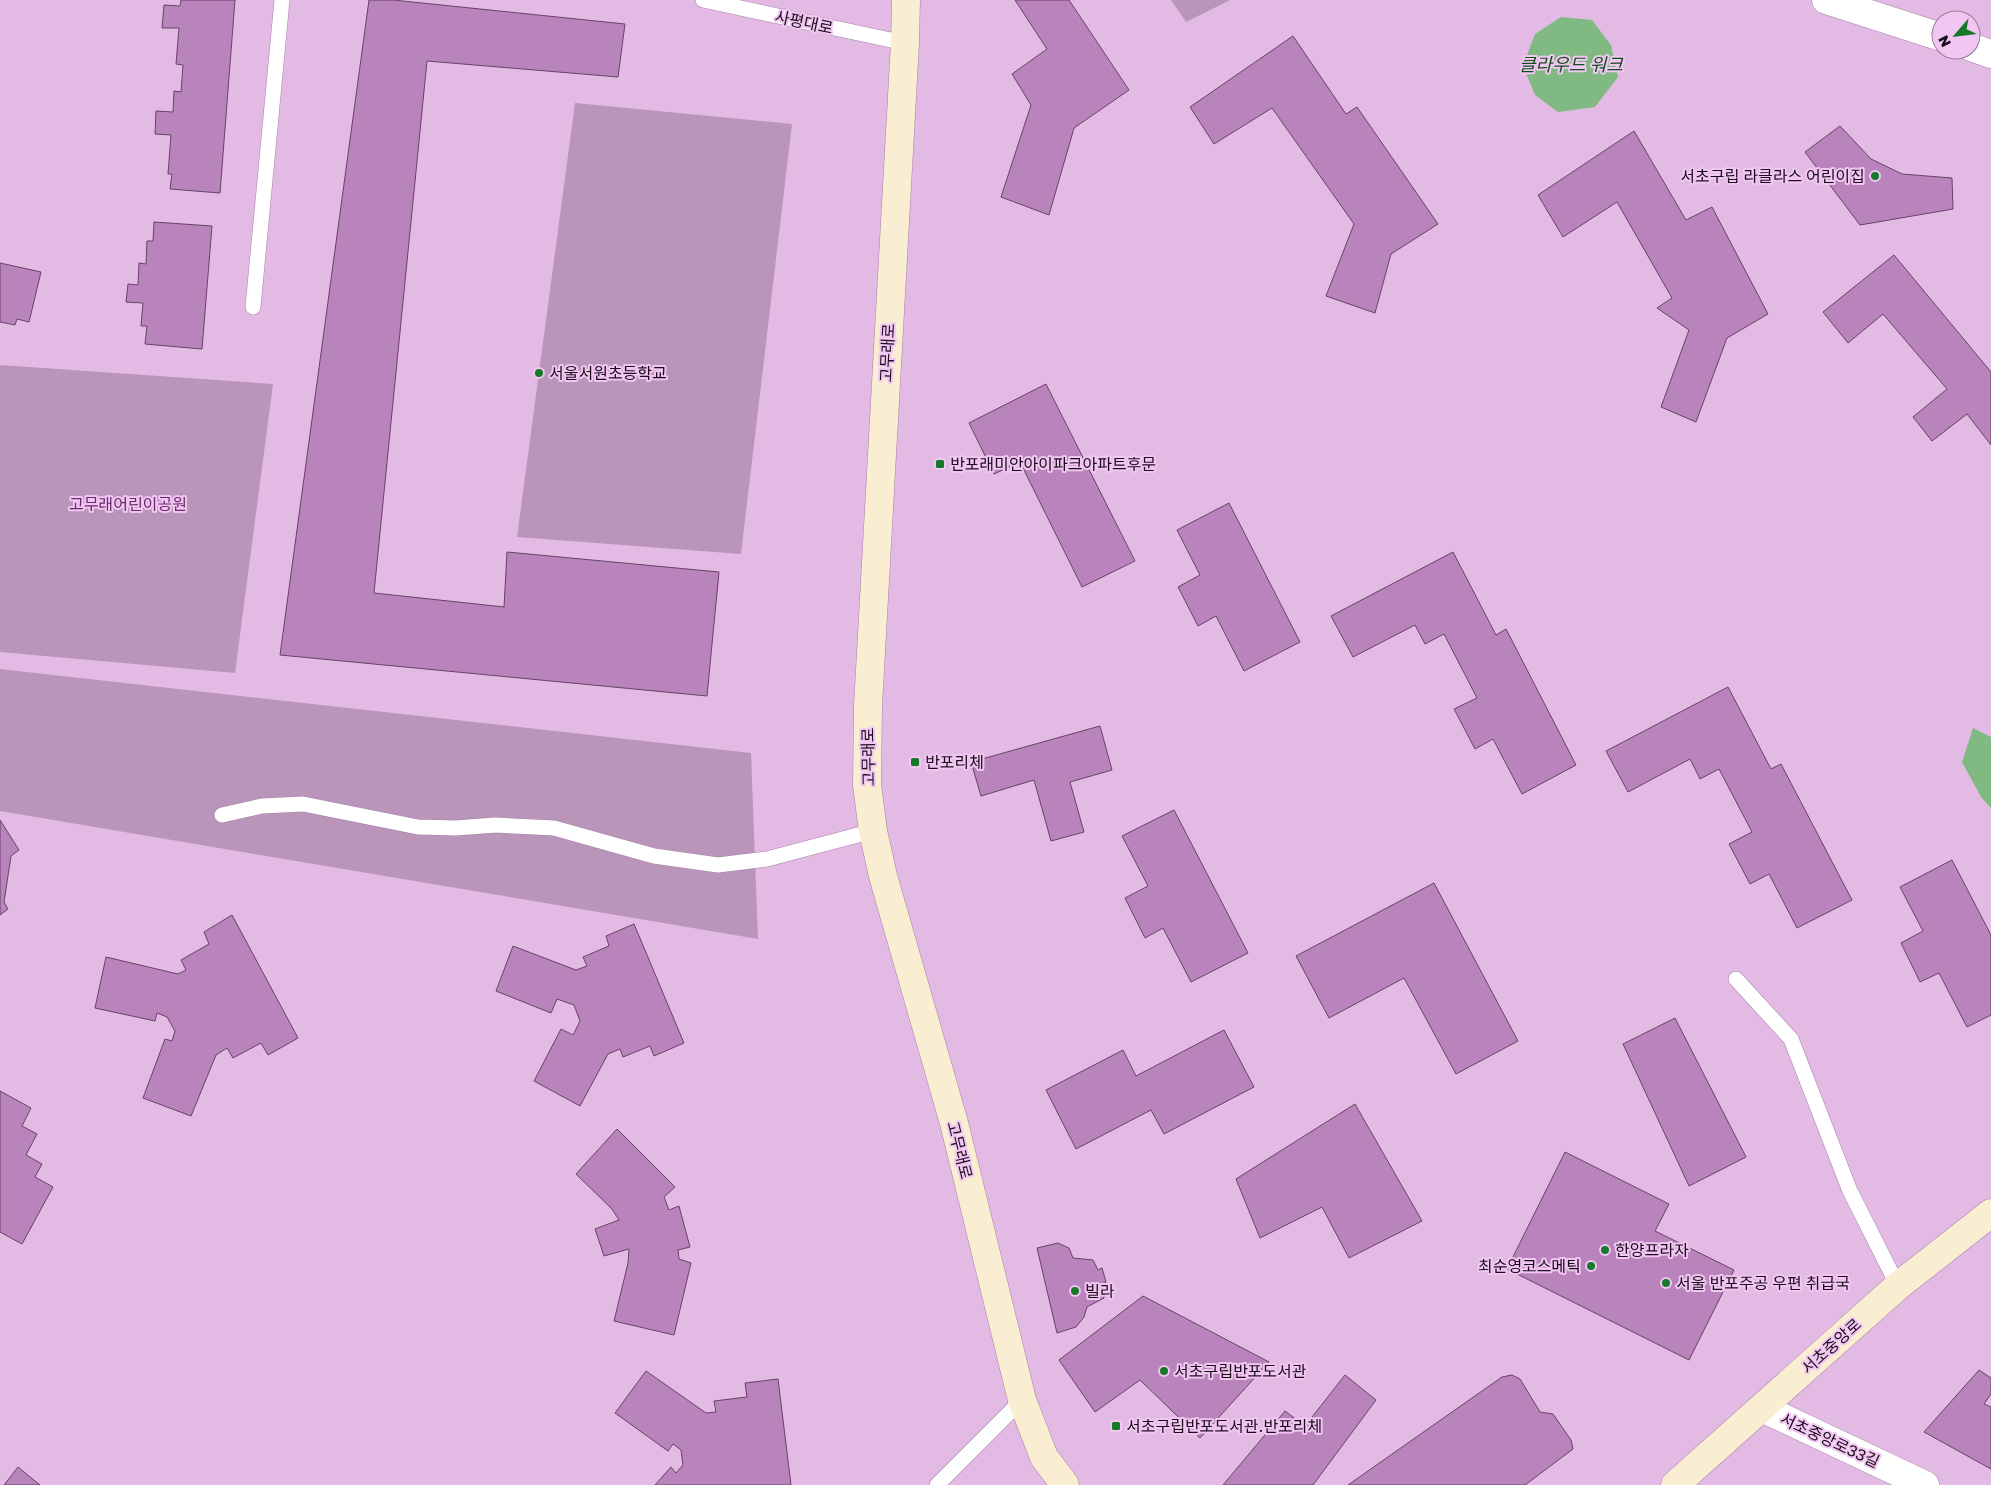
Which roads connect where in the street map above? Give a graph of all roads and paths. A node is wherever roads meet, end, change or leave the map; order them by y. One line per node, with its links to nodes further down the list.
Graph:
1 (282, 0): 7 (lane)
2 (703, 0): 6 (lane, 사평대로)
3 (906, 0): 6 (street, 고무래로)
4 (1826, 0): 5 (street)
5 (1931, 34)
6 (905, 43): 9 (street, 고무래로)
7 (253, 307)
8 (222, 815): 9 (lane)
9 (873, 831): 13 (street, 고무래로)
10 (1736, 979): 12 (lane)
11 (1991, 1213): 12 (street, 서초중앙로)
12 (1898, 1286): 14 (street, 서초중앙로)
13 (1022, 1400): 15 (lane); 16 (street, 고무래로)
14 (1762, 1408): 17 (street, 서초중앙로); 18 (street, 서초중앙로33길)
15 (937, 1485)
16 (1065, 1485)
17 (1675, 1485)
18 (1925, 1485)

